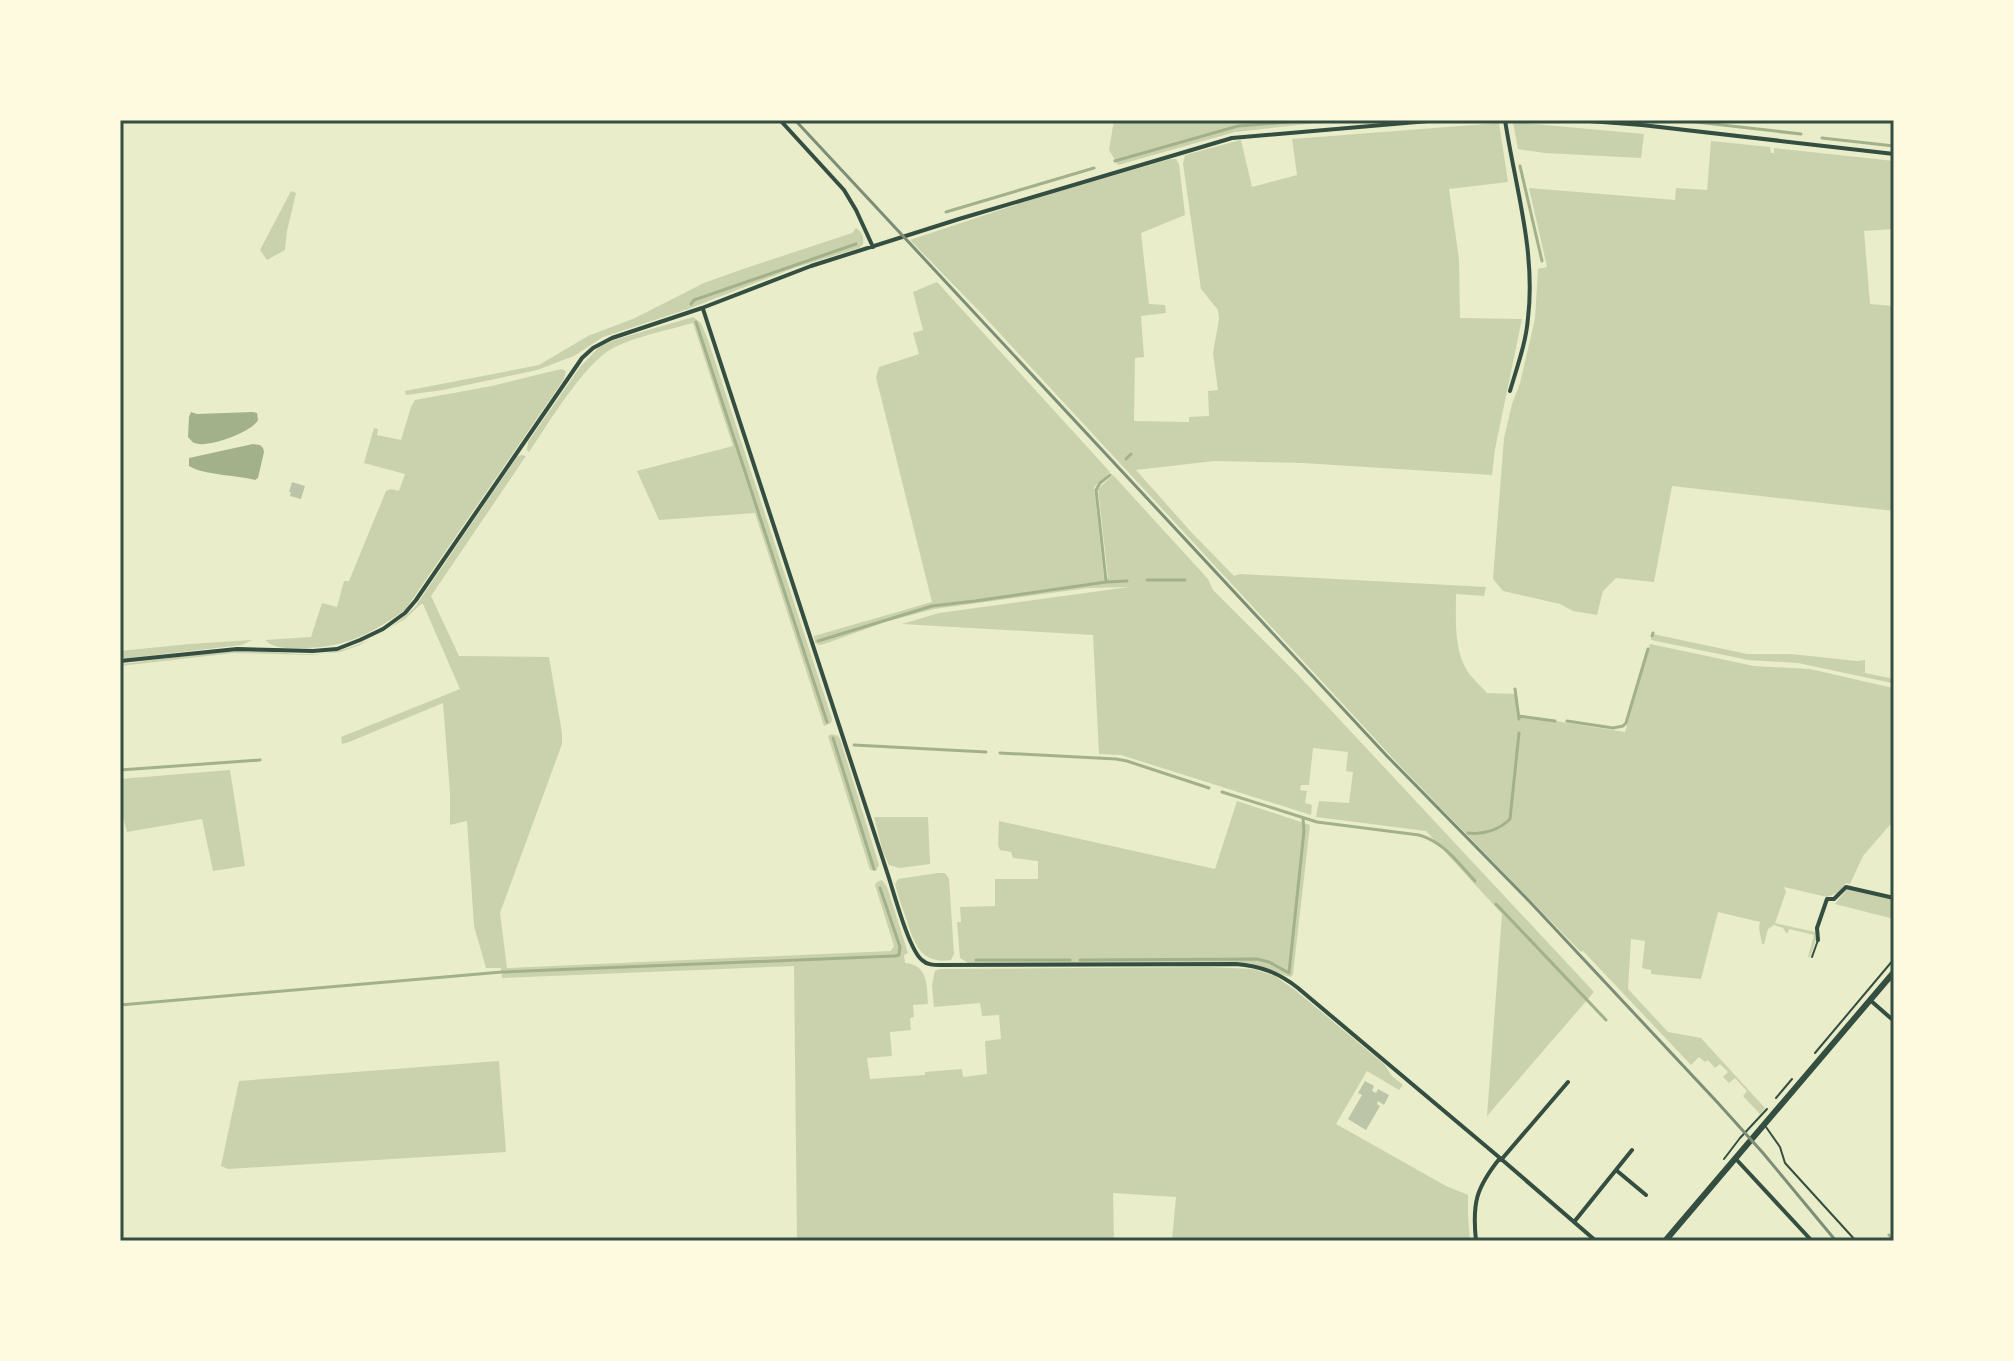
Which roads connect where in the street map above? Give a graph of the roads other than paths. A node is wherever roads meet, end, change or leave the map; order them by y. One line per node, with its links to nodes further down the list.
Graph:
1 (780, 120): 6 (street)
2 (1440, 120): 6 (street)
3 (1505, 120): 8 (street)
4 (1576, 120): 5 (street)
5 (1894, 154)
6 (873, 247): 7 (street)
7 (702, 308): 9 (street); 20 (street)
8 (1510, 391)
9 (120, 661)
10 (1894, 898): 11 (street)
11 (1818, 940): 12 (lane)
12 (1812, 957)
13 (1894, 972): 14 (main road)
14 (1870, 1000): 15 (street); 17 (main road)
15 (1894, 1021)
16 (1568, 1082): 20 (street)
17 (1764, 1125): 19 (main road); 28 (lane)
18 (1632, 1150): 21 (street)
19 (1732, 1155): 26 (main road); 27 (street)
20 (1500, 1159): 23 (street); 24 (street)
21 (1616, 1170): 22 (street); 23 (street)
22 (1646, 1195)
23 (1574, 1222): 25 (street)
24 (1476, 1241)
25 (1596, 1241)
26 (1665, 1241)
27 (1812, 1241)
28 (1856, 1241)

